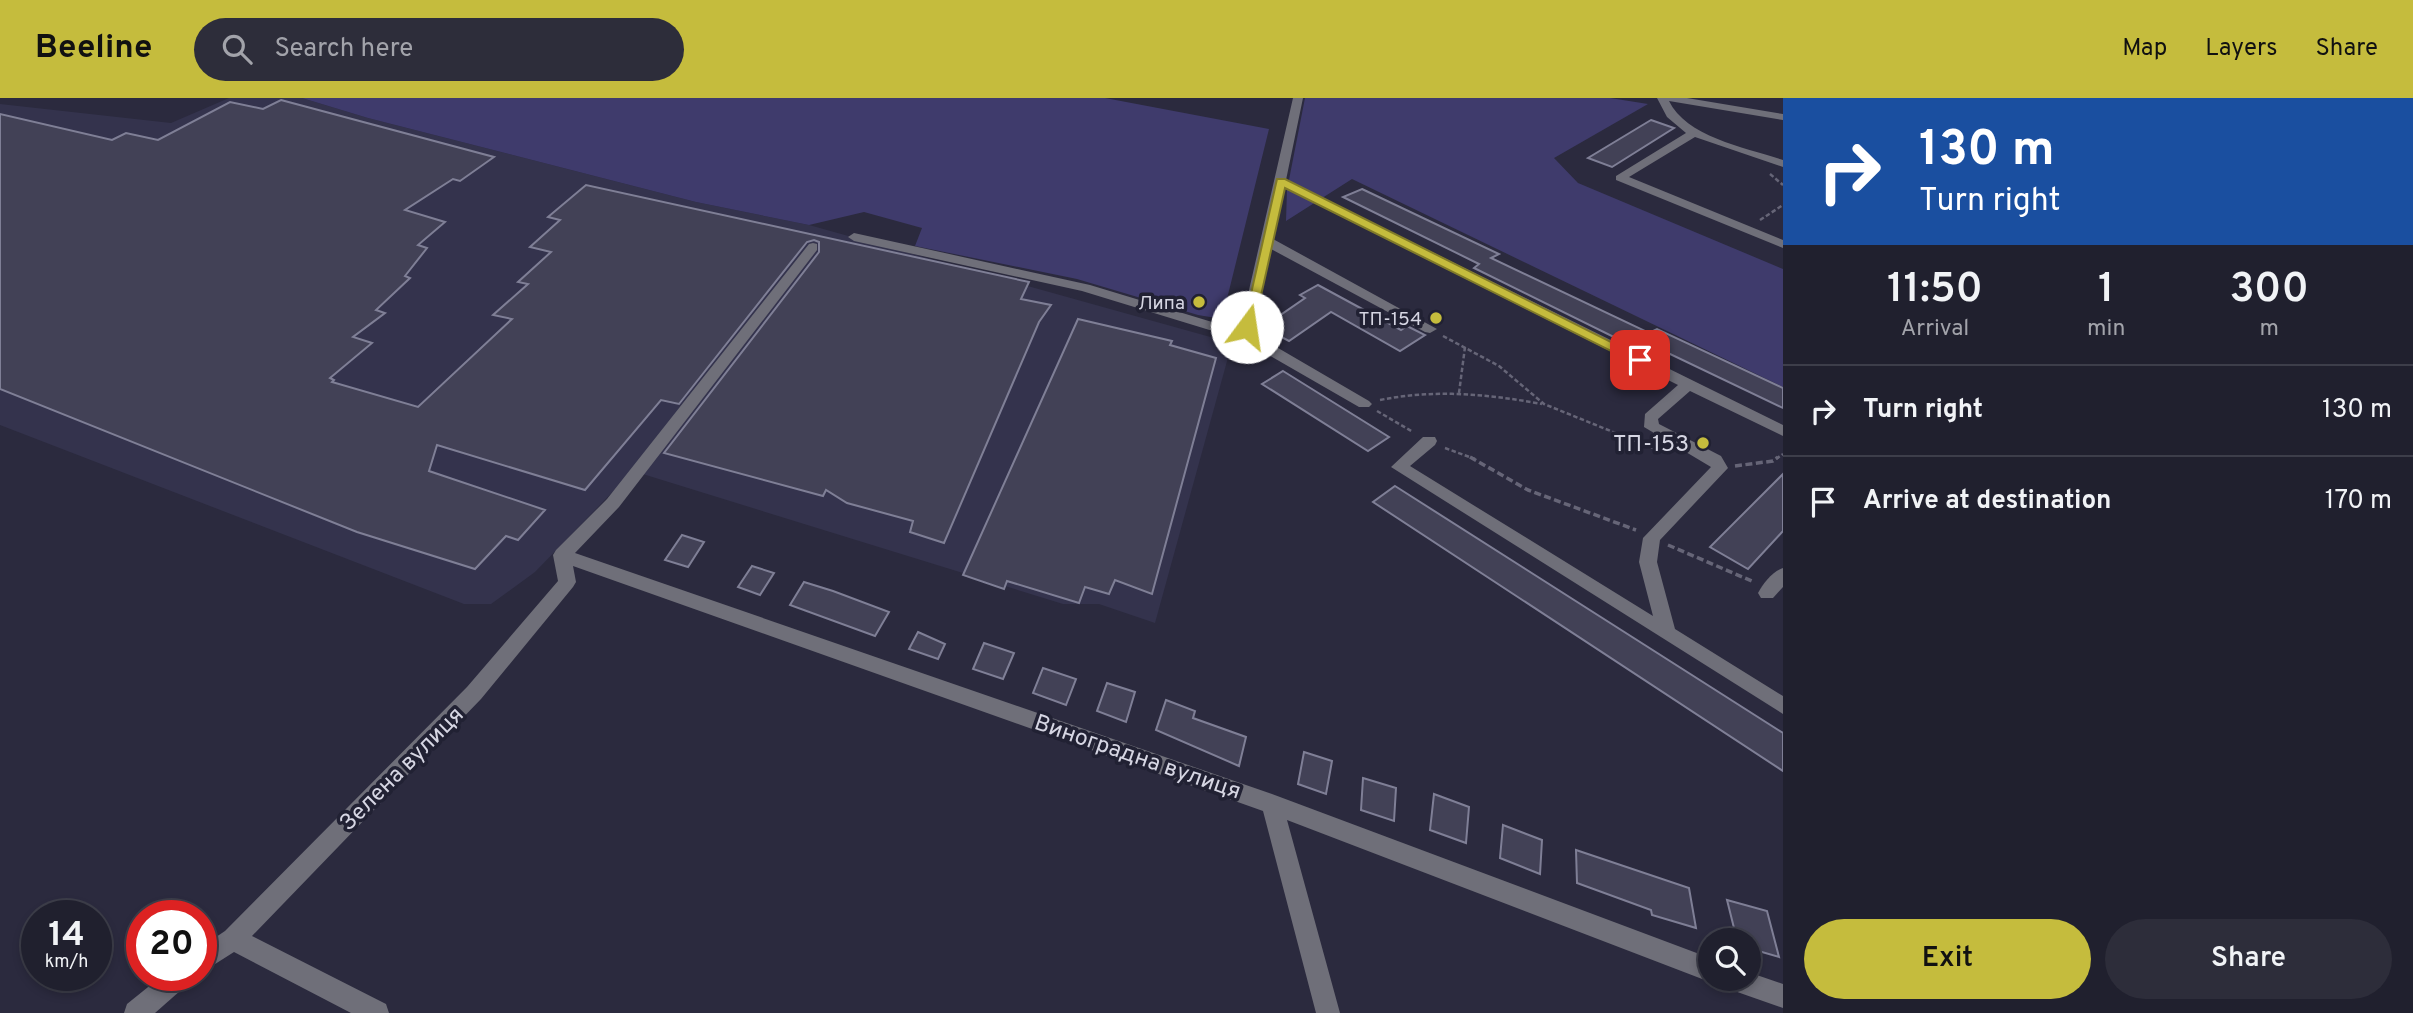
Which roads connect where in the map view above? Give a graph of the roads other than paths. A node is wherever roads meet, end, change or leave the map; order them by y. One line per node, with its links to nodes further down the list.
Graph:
1 (1298, 98): 7 (street)
2 (1662, 98): 5 (street)
3 (1668, 98): 4 (street)
4 (1783, 117)
5 (1694, 133): 6 (street); 10 (street)
6 (1783, 164)
7 (1281, 182): 9 (street); 14 (street)
8 (854, 237): 13 (street)
9 (1268, 242): 12 (street); 13 (street)
10 (1783, 244)
11 (813, 247): 18 (street)
12 (1430, 329)
13 (1238, 331): 15 (street)
14 (1688, 384): 16 (street); 21 (street)
15 (1364, 404)
16 (1783, 431)
17 (1429, 441): 21 (street)
18 (562, 555): 23 (street, Виноградна вулиця); 24 (street, Зелена вулиця)
19 (1783, 575): 20 (street)
20 (1769, 591)
21 (1667, 634): 22 (street)
22 (1783, 706)
23 (1272, 804): 26 (street, Виноградна вулиця); 32 (street)
24 (233, 939): 25 (street, Зелена вулиця); 31 (street)
25 (217, 950)
26 (1698, 965)
27 (1761, 988): 29 (street)
28 (162, 991): 30 (street)
29 (1783, 996)
30 (136, 1013)
31 (377, 1013)
32 (1328, 1013)

